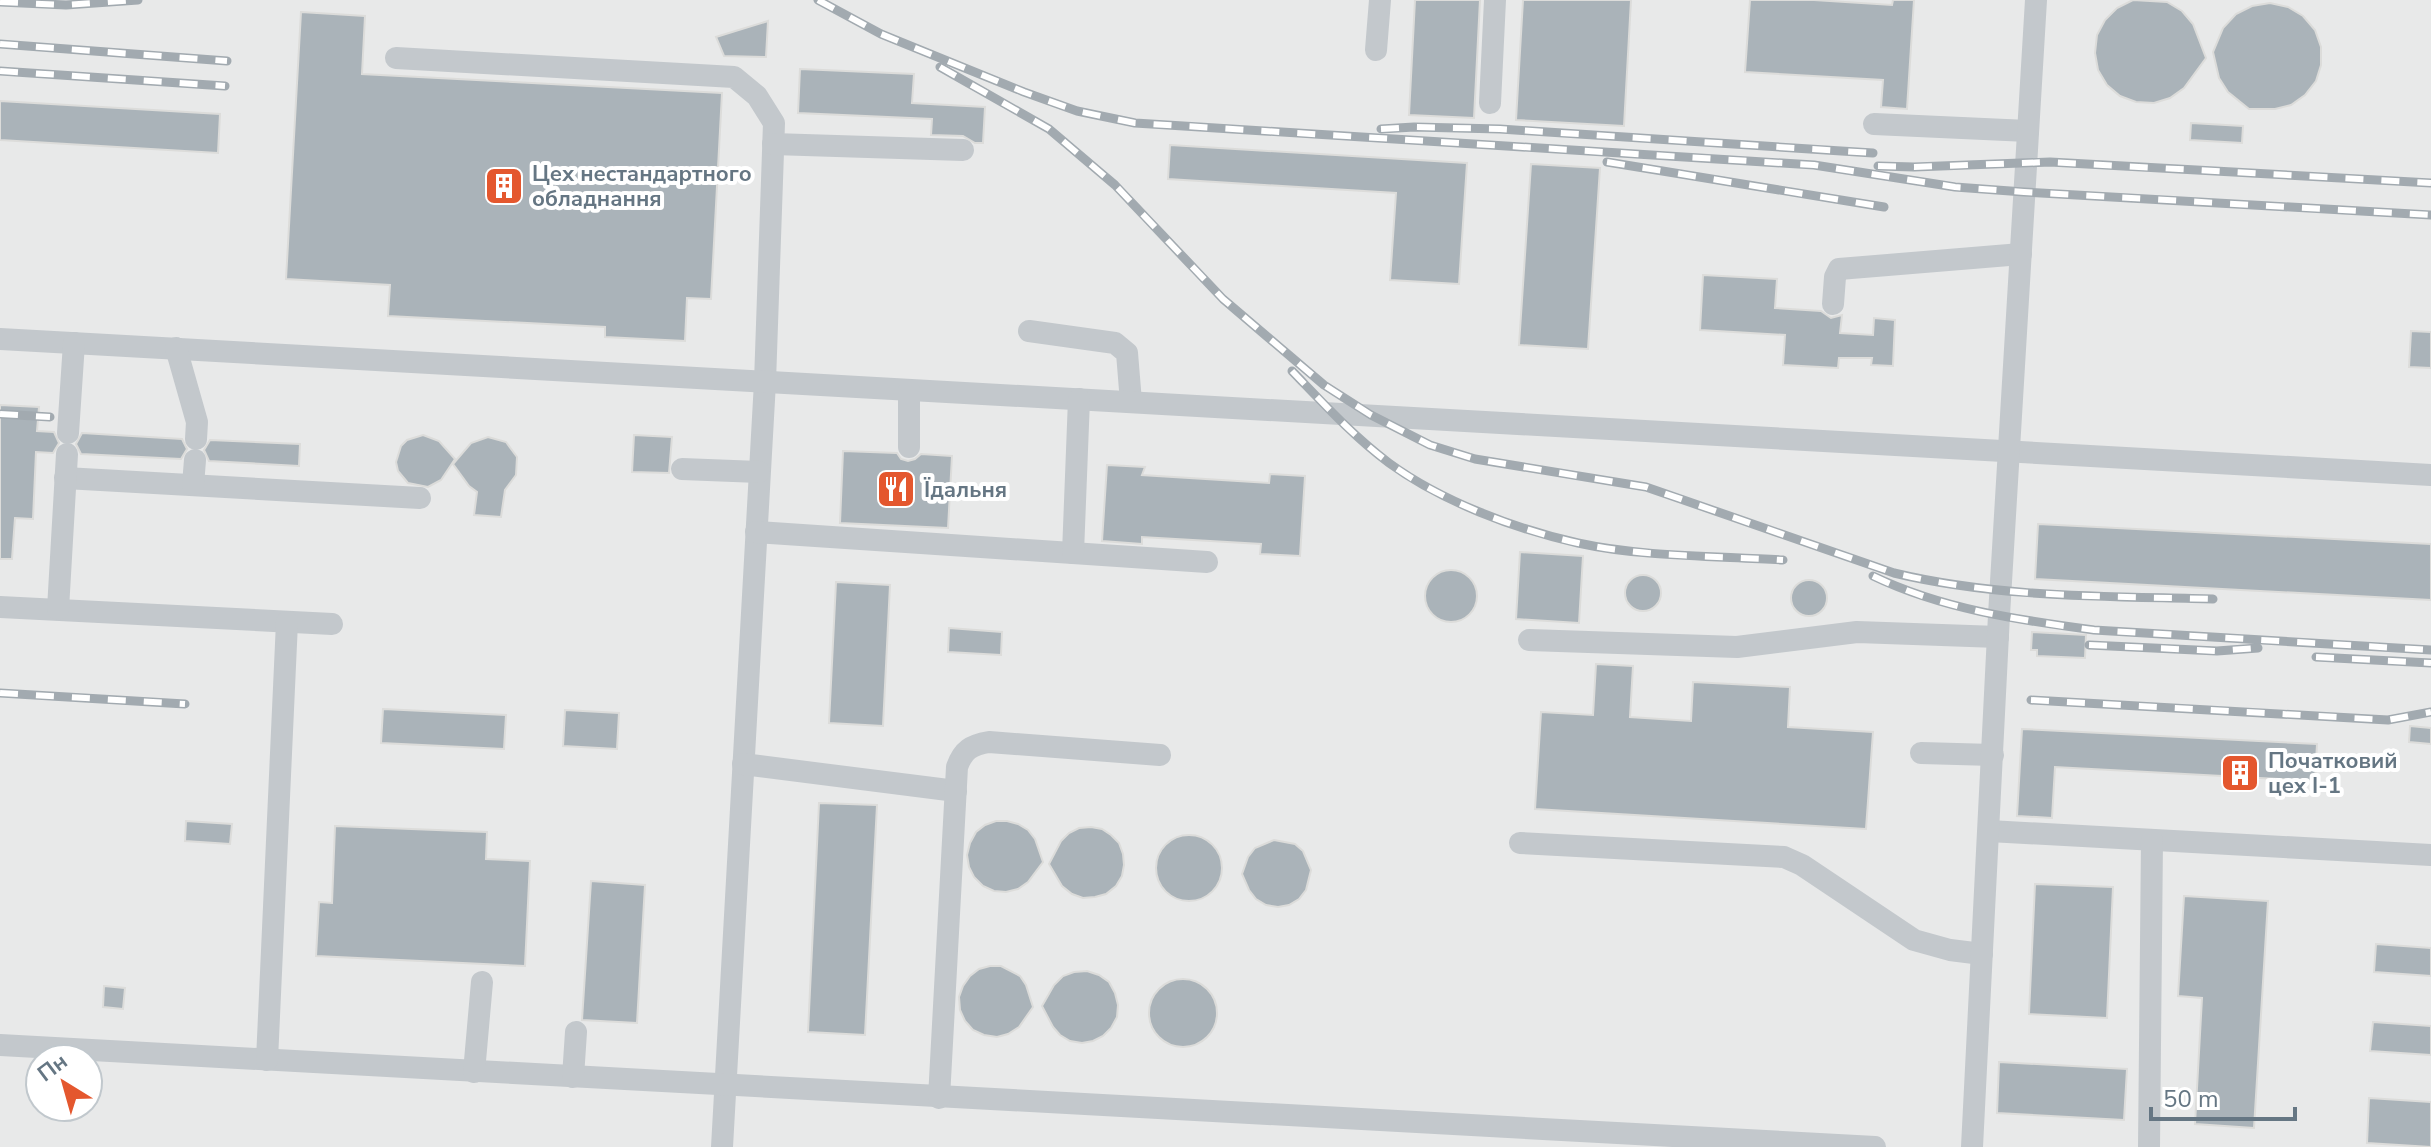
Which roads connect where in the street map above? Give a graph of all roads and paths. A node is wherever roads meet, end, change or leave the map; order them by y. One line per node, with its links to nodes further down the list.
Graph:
1 (1380, 0): 4 (lane)
2 (1495, 0): 6 (lane)
3 (2036, 0): 8 (lane)
4 (1376, 50)
5 (396, 58): 9 (lane)
6 (1490, 103)
7 (1874, 124): 8 (lane)
8 (2028, 131): 11 (lane)
9 (773, 144): 10 (lane); 17 (lane)
10 (963, 150)
11 (2021, 254): 12 (lane); 22 (lane)
12 (1833, 304)
13 (1029, 331): 20 (lane)
14 (0, 339): 15 (lane)
15 (74, 343): 16 (lane); 26 (lane)
16 (176, 348): 17 (lane); 27 (lane)
17 (765, 382): 18 (lane); 24 (lane)
18 (909, 390): 19 (lane); 21 (lane)
19 (1079, 399): 20 (lane); 30 (lane)
20 (1131, 402): 22 (lane)
21 (909, 447)
22 (2009, 452): 25 (lane); 36 (lane)
23 (682, 469): 24 (lane)
24 (759, 472): 29 (lane)
25 (2431, 475)
26 (65, 478): 27 (lane); 33 (lane)
27 (193, 485): 28 (lane)
28 (420, 498)
29 (756, 532): 30 (lane); 41 (lane)
30 (1073, 553): 31 (lane)
31 (1207, 562)
32 (0, 607): 33 (lane)
33 (58, 609): 34 (lane)
34 (287, 622): 35 (lane); 51 (lane)
35 (332, 624)
36 (1998, 637): 37 (lane); 40 (lane)
37 (1529, 640)
38 (1921, 753): 40 (lane)
39 (1160, 755): 42 (lane)
40 (1993, 755): 43 (lane)
41 (743, 764): 42 (lane); 54 (lane)
42 (956, 791): 55 (lane)
43 (1989, 831): 44 (lane); 47 (lane)
44 (2152, 840): 46 (lane); 59 (lane)
45 (1520, 843): 47 (lane)
46 (2431, 855)
47 (1982, 954): 58 (lane)
48 (482, 982): 52 (lane)
49 (576, 1032): 53 (lane)
50 (0, 1045): 51 (lane)
51 (267, 1060): 52 (lane)
52 (474, 1072): 53 (lane)
53 (573, 1077): 54 (lane)
54 (726, 1086): 55 (lane); 56 (lane)
55 (939, 1098): 57 (lane)
56 (722, 1147)
57 (1875, 1147)
58 (1972, 1147)
59 (2149, 1147)

